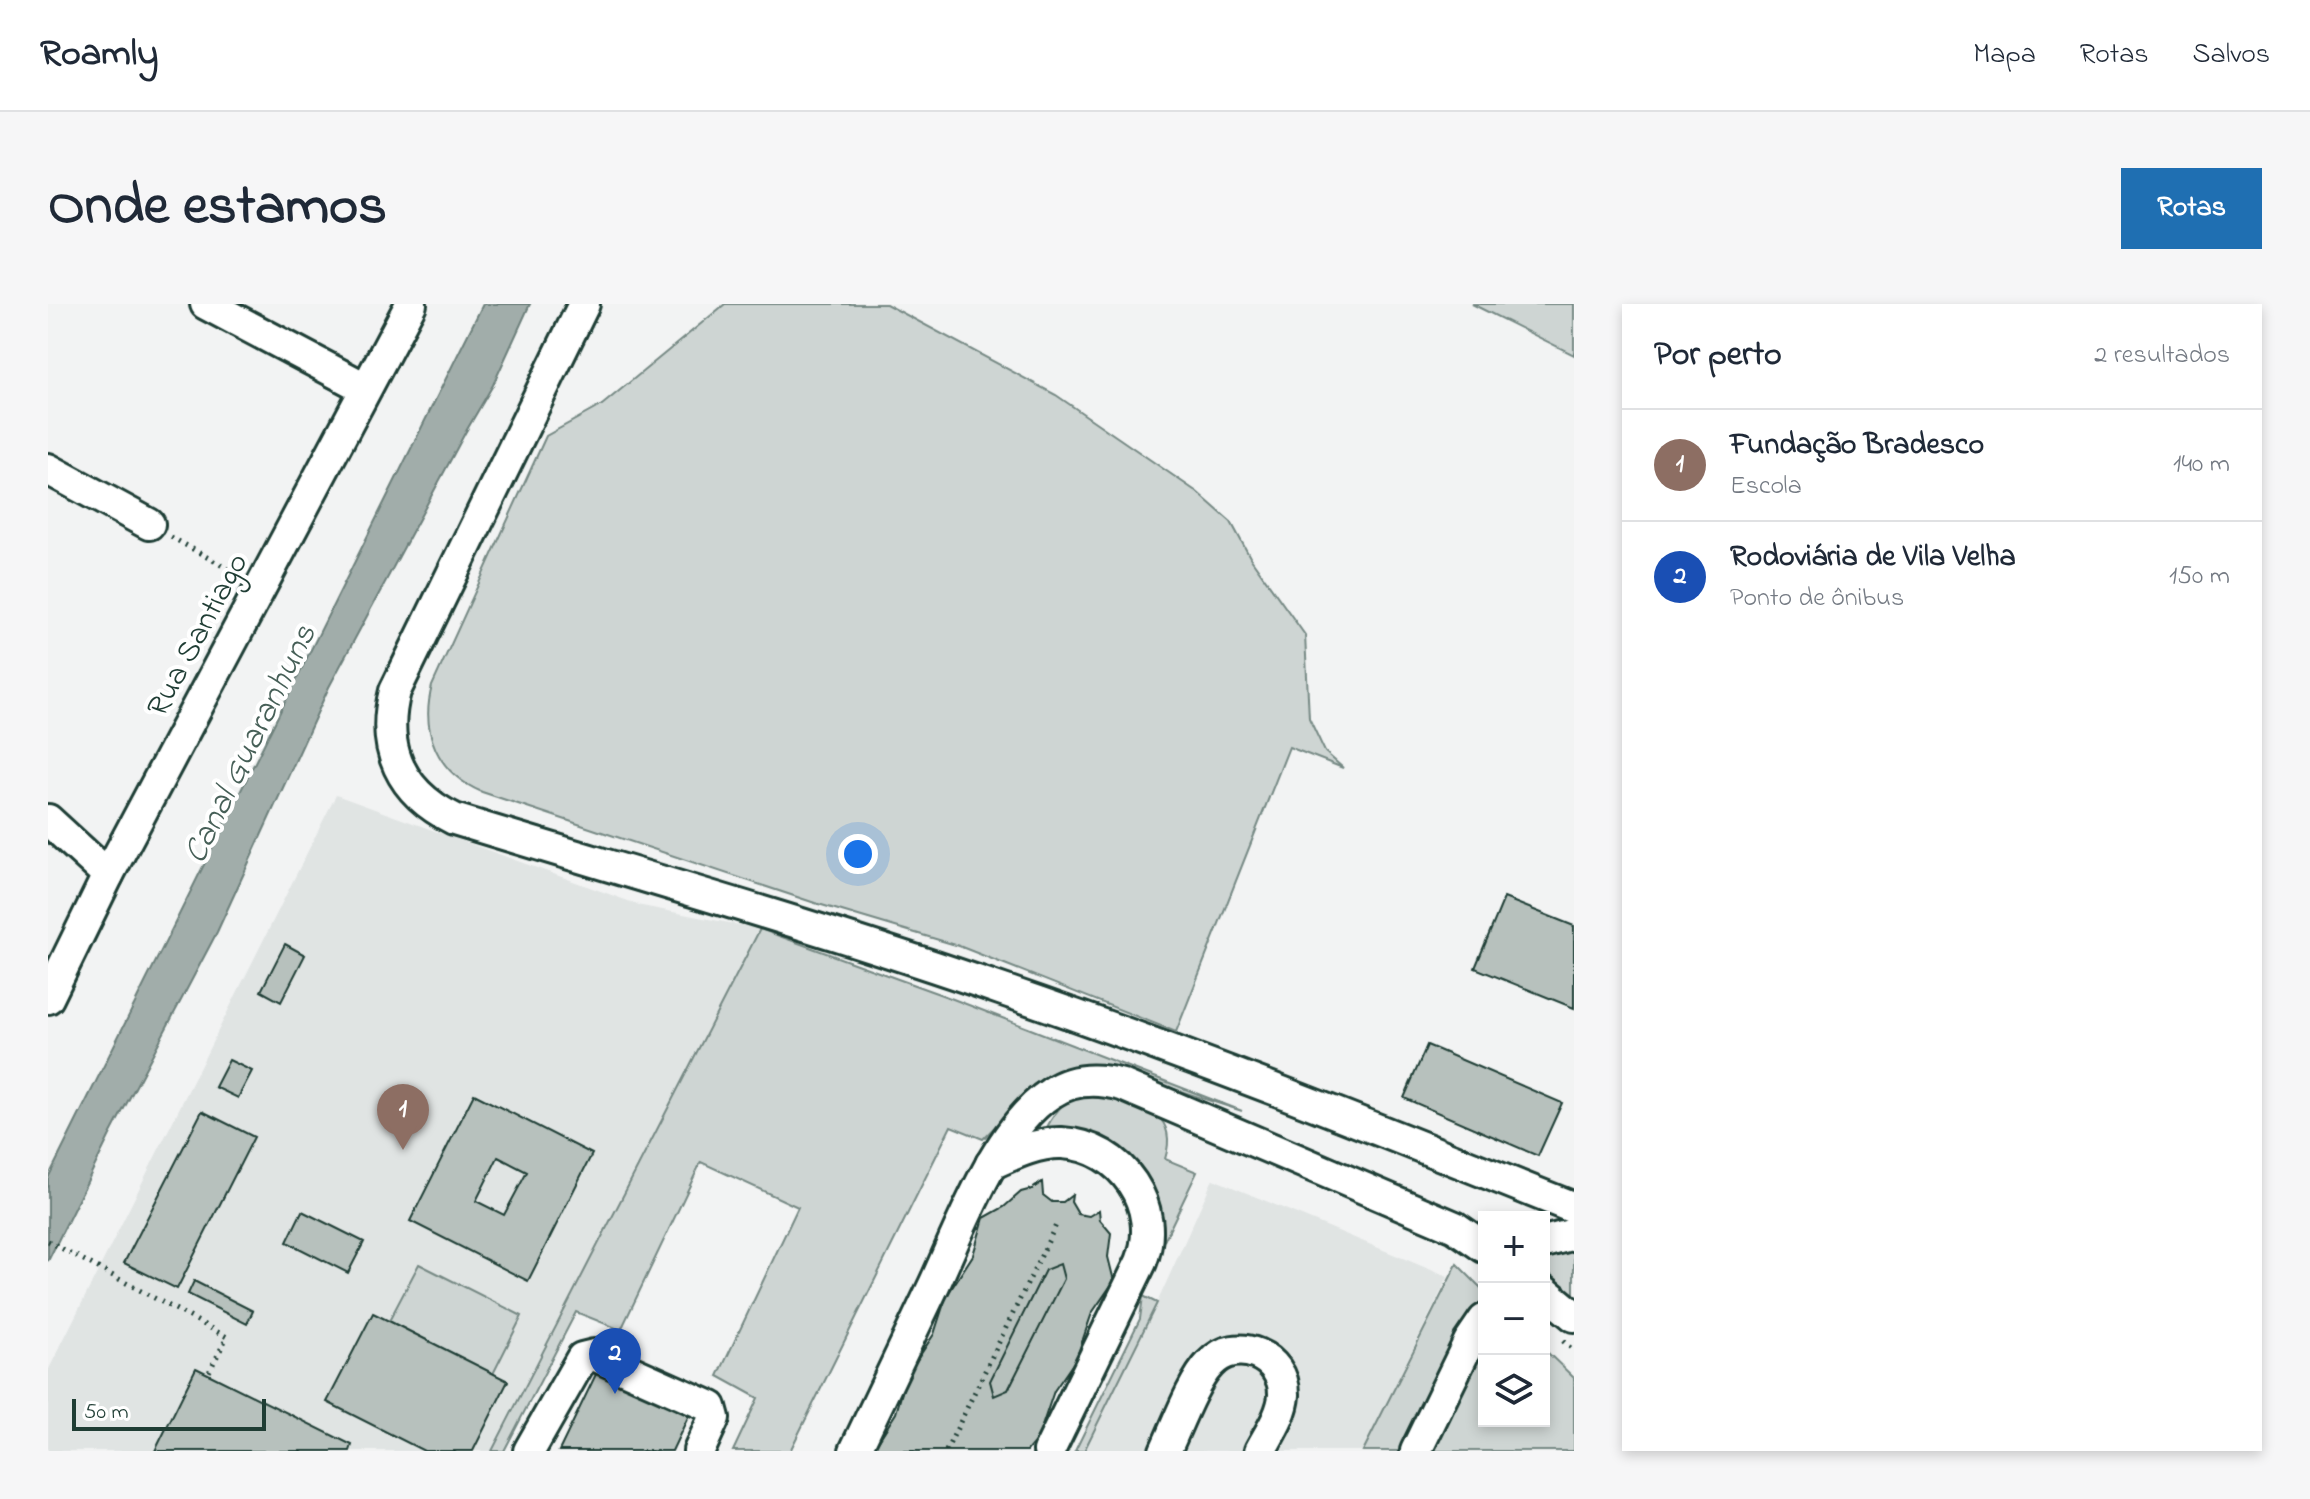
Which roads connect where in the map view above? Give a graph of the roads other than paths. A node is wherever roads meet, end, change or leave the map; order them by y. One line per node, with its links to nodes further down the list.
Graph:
1 (206, 304): 4 (street)
2 (411, 304): 4 (street, Rua Santiago)
3 (584, 304): 11 (street)
4 (365, 388): 8 (street, Rua Santiago)
5 (48, 469): 6 (street)
6 (149, 524)
7 (48, 820): 8 (street)
8 (108, 875): 9 (street, Rua Santiago)
9 (48, 998)
10 (991, 1164): 12 (street); 20 (street); 21 (street)
11 (1574, 1208)
12 (1470, 1230)
13 (1574, 1234): 14 (street)
14 (1550, 1241)
15 (1550, 1296): 16 (street)
16 (1574, 1316)
17 (1478, 1329): 24 (street)
18 (529, 1451): 19 (street)
19 (699, 1451)
20 (855, 1451)
21 (1049, 1451)
22 (1165, 1451): 23 (street)
23 (1260, 1451)
24 (1416, 1451)

